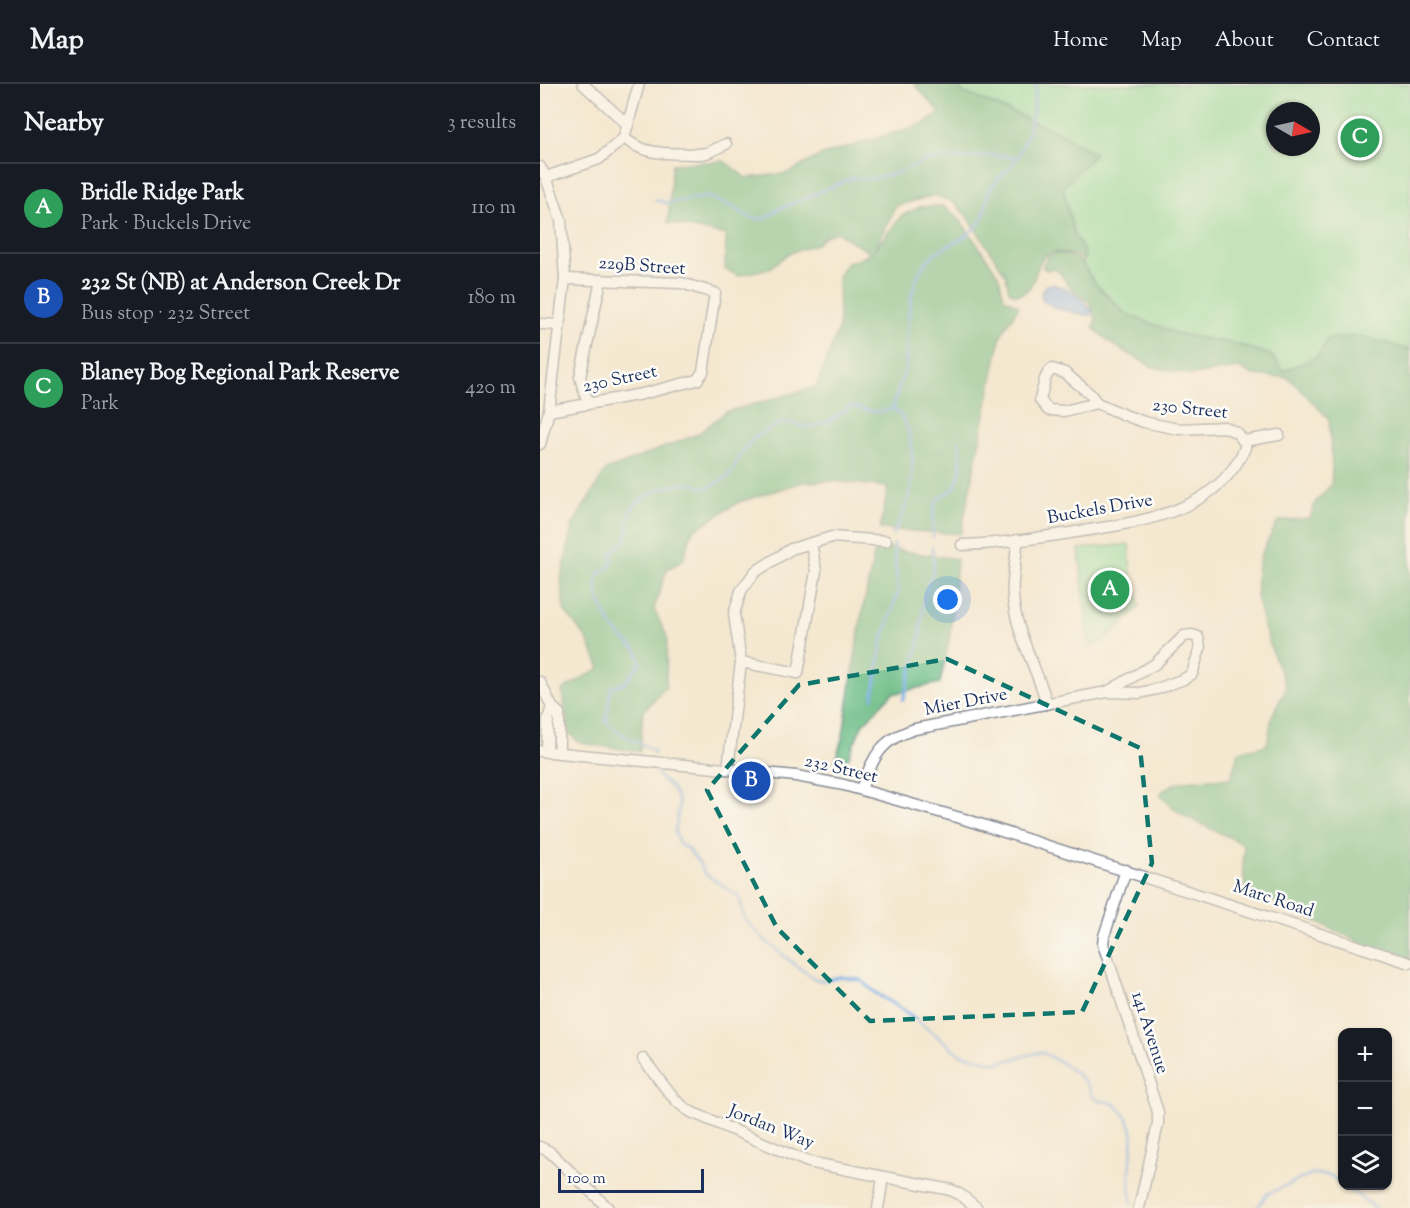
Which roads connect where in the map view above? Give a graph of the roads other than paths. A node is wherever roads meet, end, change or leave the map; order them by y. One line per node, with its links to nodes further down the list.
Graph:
1 (583, 84): 3 (street)
2 (639, 84): 3 (street)
3 (628, 125): 4 (street)
4 (624, 138): 5 (street); 7 (street)
5 (726, 144)
6 (540, 167): 7 (street)
7 (546, 177): 8 (street)
8 (565, 279): 9 (street, 229B Street); 11 (street)
9 (601, 280): 12 (street, 229B Street); 14 (street)
10 (540, 324): 11 (street)
11 (560, 325): 15 (street)
12 (697, 380): 14 (street, 230 Street)
13 (1097, 403): 13 (street, 230 Street); 17 (street, 230 Street)
14 (588, 404): 15 (street, 230 Street)
15 (549, 411): 18 (street)
16 (1279, 435): 17 (street)
17 (1244, 441): 19 (street, 230 Street)
18 (540, 444)
19 (1232, 472): 20 (street, Buckels Drive)
20 (1017, 540): 23 (street, Buckels Drive); 27 (street)
21 (886, 541): 22 (street)
22 (812, 543): 24 (street); 24 (street)
23 (962, 545)
24 (741, 662): 31 (street)
25 (540, 682): 28 (street)
26 (1107, 692): 26 (street, Mier Drive); 27 (street, Mier Drive)
27 (1047, 704): 32 (street, Mier Drive)
28 (552, 707): 29 (street); 30 (street)
29 (543, 752): 30 (street, 232 Street)
30 (558, 753): 31 (street, 232 Street)
31 (728, 768): 32 (street, 232 Street)
32 (861, 789): 33 (street, 232 Street)
33 (1126, 870): 34 (street, Marc Road); 41 (street, 141 Avenue)
34 (1410, 963)
35 (643, 1059): 37 (street, Jordan Way)
36 (540, 1147): 38 (street)
37 (883, 1178): 39 (street); 40 (street, Jordan Way)
38 (608, 1208)
39 (878, 1208)
40 (977, 1208)
41 (1139, 1208)

